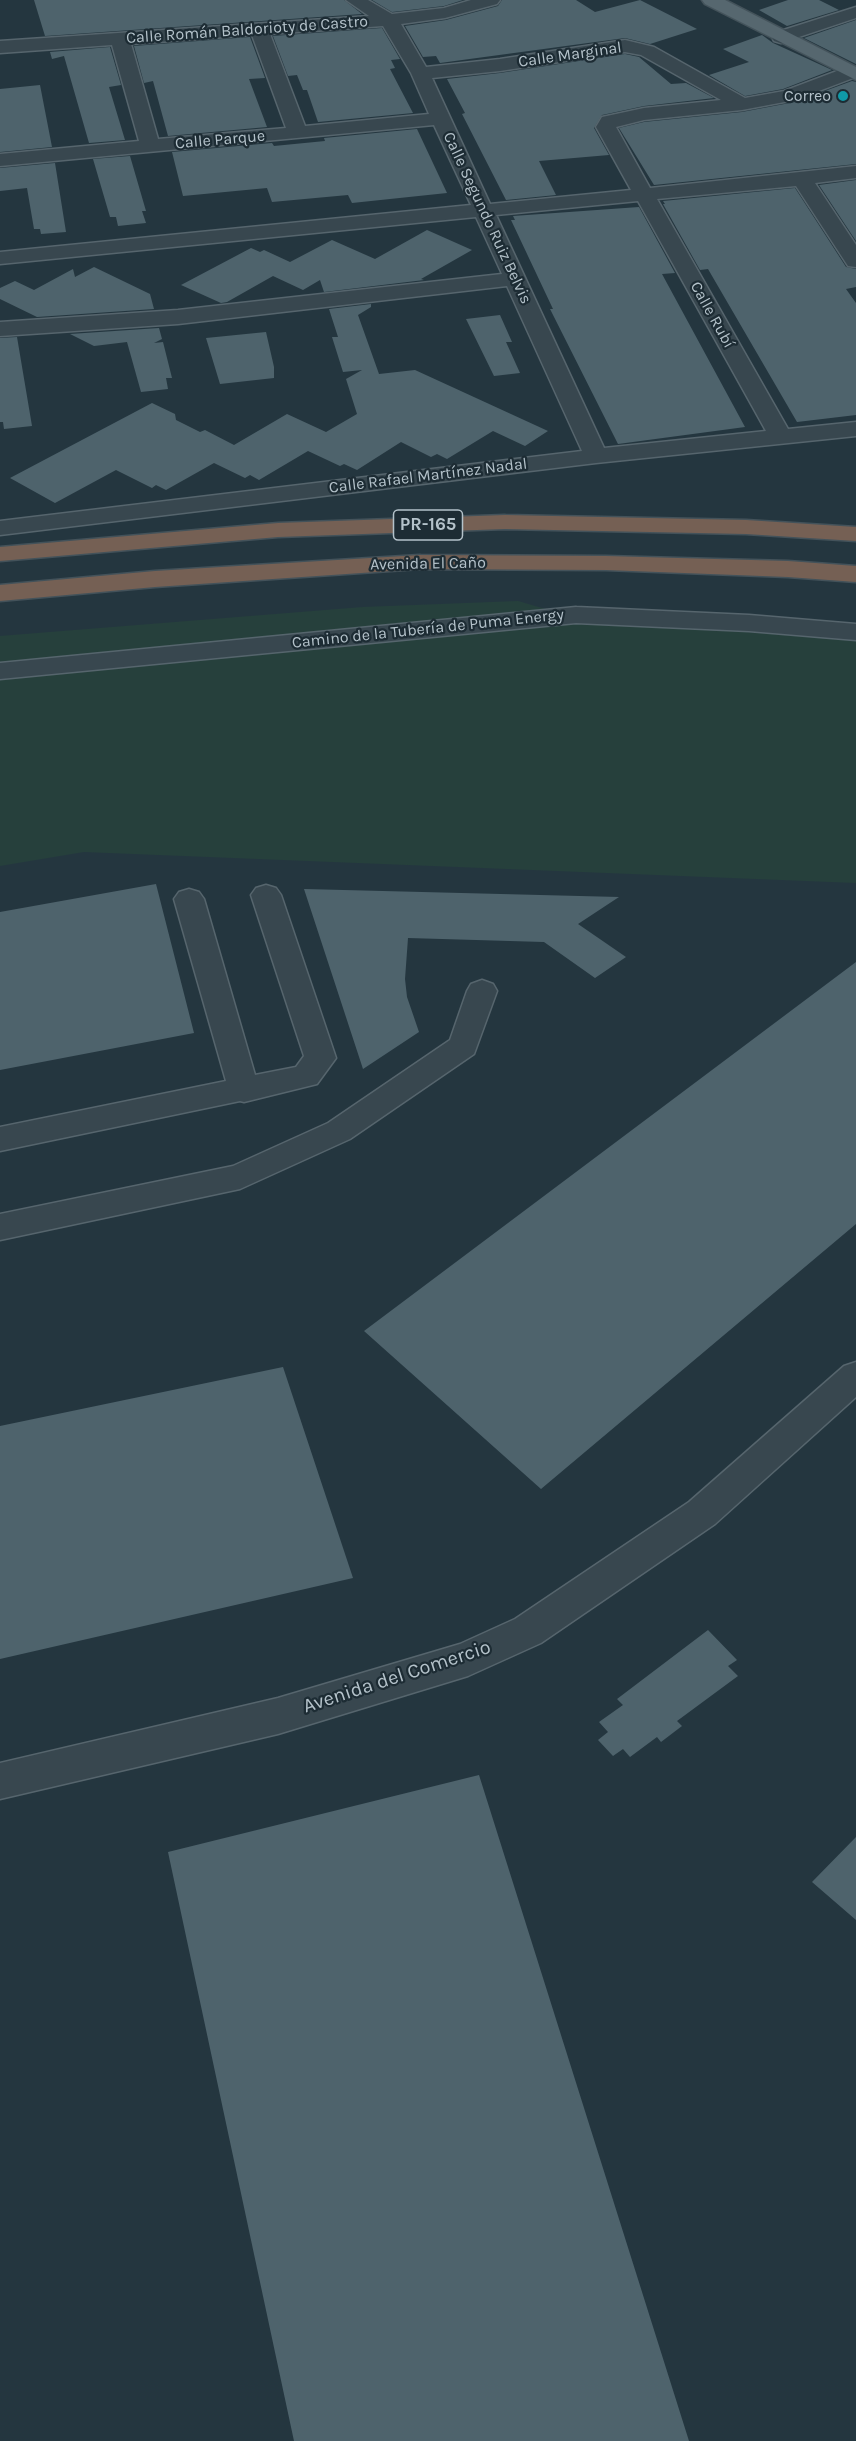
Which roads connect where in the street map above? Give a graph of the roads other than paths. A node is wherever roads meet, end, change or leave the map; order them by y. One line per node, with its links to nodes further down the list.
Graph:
1 (355, 0): 5 (street, Calle Segundo Ruiz Belvis)
2 (491, 0): 5 (street, Calle Román Baldorioty de Castro)
3 (711, 0): 7 (main road)
4 (856, 12): 7 (street)
5 (389, 20): 6 (street, Calle Román Baldorioty de Castro); 10 (street, Calle Segundo Ruiz Belvis)
6 (259, 29): 8 (street, Calle Román Baldorioty de Castro); 14 (street)
7 (781, 37): 11 (main road)
8 (120, 39): 9 (street, Calle Román Baldorioty de Castro); 15 (street)
9 (0, 47)
10 (420, 73): 12 (street, Calle Marginal); 13 (street, Calle Segundo Ruiz Belvis)
11 (854, 73): 12 (street)
12 (742, 104): 19 (street, Calle Rubí)
13 (441, 119): 14 (street, Calle Parque); 20 (street, Calle Segundo Ruiz Belvis)
14 (297, 132): 15 (street, Calle Parque)
15 (150, 146): 16 (street, Calle Parque)
16 (0, 160)
17 (856, 172): 18 (street)
18 (802, 179): 19 (street); 22 (street)
19 (644, 194): 20 (street); 26 (street, Calle Rubí)
20 (485, 210): 21 (street); 23 (street, Calle Segundo Ruiz Belvis)
21 (0, 258)
22 (856, 261)
23 (516, 279): 24 (street); 27 (street, Calle Segundo Ruiz Belvis)
24 (0, 329)
25 (856, 429): 26 (street, Calle Rafael Martínez Nadal)
26 (780, 436): 27 (street, Calle Rafael Martínez Nadal)
27 (596, 456): 28 (street, Calle Rafael Martínez Nadal)
28 (0, 528)
29 (856, 534): 30 (highway, Avenida El Caño / PR-165)
30 (0, 554)
31 (606, 563): 32 (highway, Avenida El Caño / PR-165); 33 (highway); 34 (highway, Avenida El Caño / PR-165)
32 (856, 574)
33 (856, 591)
34 (0, 593)
35 (856, 632): 36 (street, Camino de la Tubería de Puma Energy)
36 (0, 670)
37 (266, 895): 40 (street)
38 (189, 899): 40 (street)
39 (482, 991): 42 (street)
40 (244, 1091): 41 (street)
41 (0, 1139)
42 (0, 1227)
43 (856, 1376): 44 (street, Avenida del Comercio)
44 (0, 1781)

